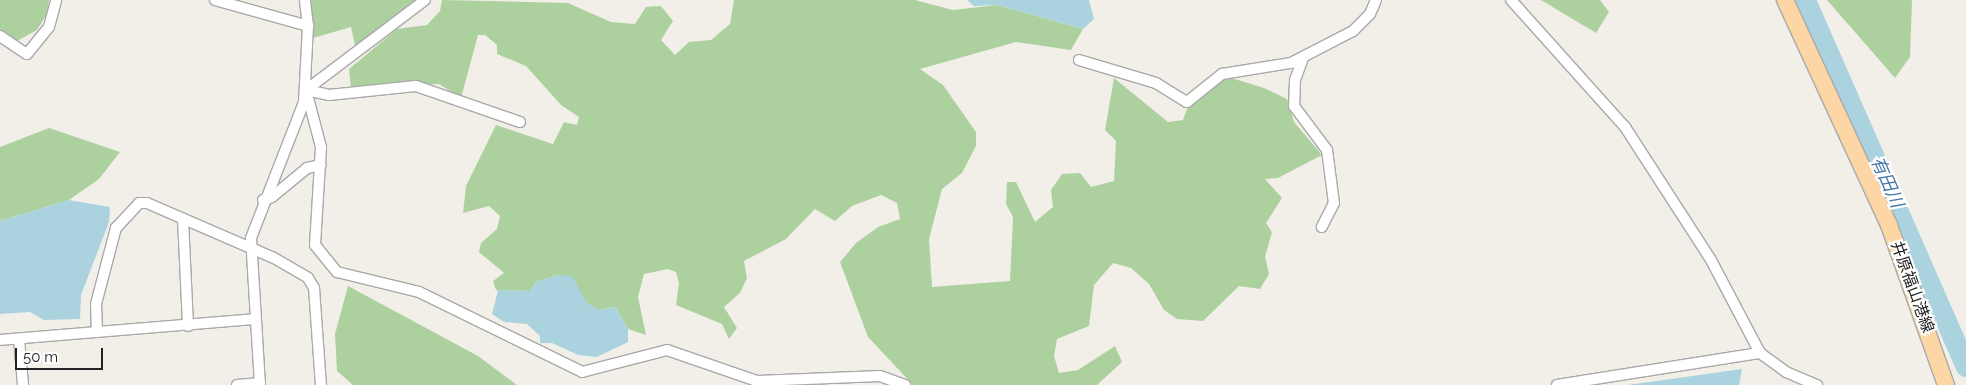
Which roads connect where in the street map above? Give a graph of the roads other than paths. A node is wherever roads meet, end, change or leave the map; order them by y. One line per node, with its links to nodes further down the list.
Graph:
1 (56, 0): 9 (street)
2 (215, 0): 8 (street)
3 (305, 0): 8 (street)
4 (425, 0): 12 (street)
5 (1376, 0): 10 (street)
6 (1511, 0): 24 (street)
7 (1785, 0): 32 (main road, 井原福山港線)
8 (308, 26): 12 (street)
9 (0, 36)
10 (1303, 58): 11 (street); 17 (street)
11 (1079, 60)
12 (306, 90): 13 (street); 14 (street); 15 (street)
13 (520, 122)
14 (320, 165): 15 (street); 29 (street)
15 (263, 200): 18 (street)
16 (183, 219): 18 (street); 20 (street); 21 (street)
17 (1322, 227)
18 (250, 248): 19 (street); 28 (street)
19 (255, 319): 20 (street); 25 (street)
20 (188, 326): 21 (street)
21 (97, 332): 22 (street)
22 (19, 339): 23 (street); 26 (street)
23 (0, 340)
24 (1760, 354): 30 (street); 31 (street)
25 (260, 384): 27 (street)
26 (23, 385)
27 (237, 385)
28 (321, 385)
29 (905, 385)
30 (1556, 385)
31 (1817, 385)
32 (1946, 385)

